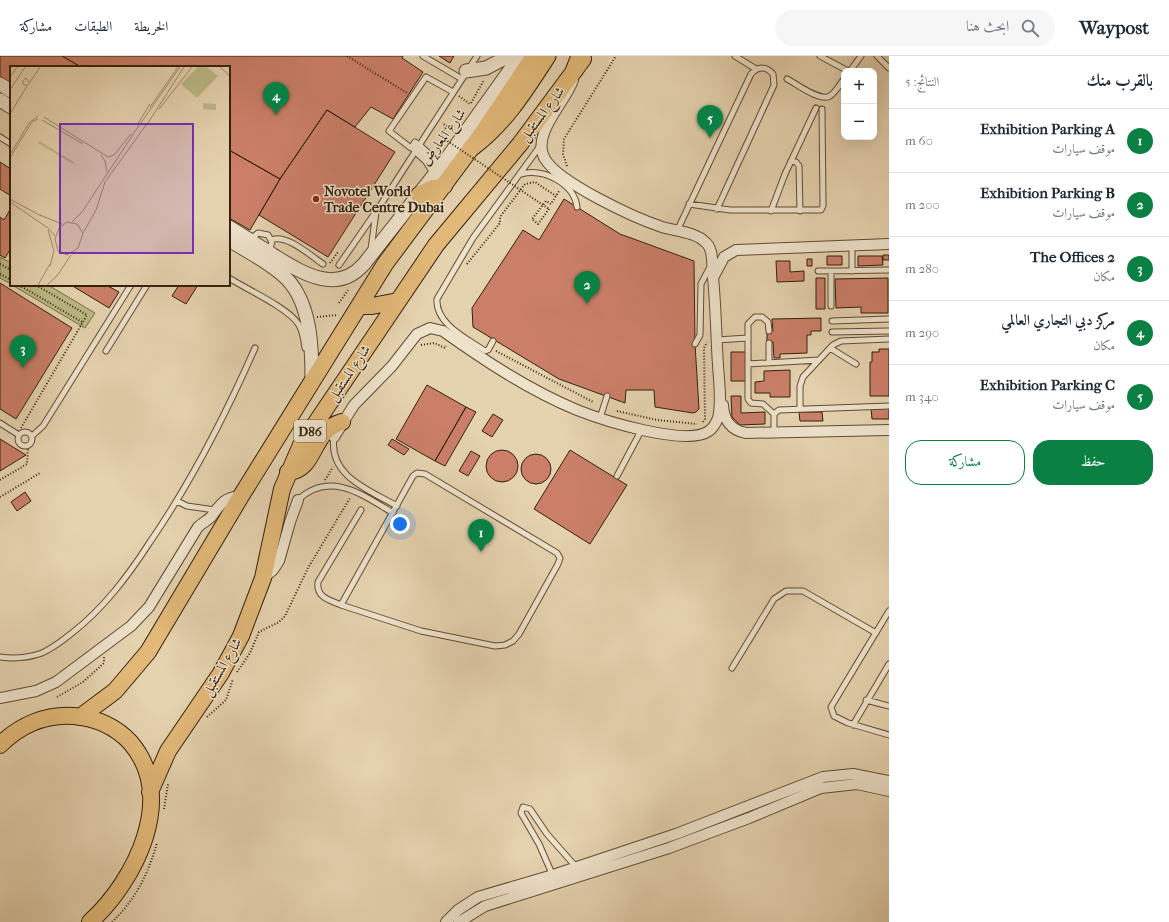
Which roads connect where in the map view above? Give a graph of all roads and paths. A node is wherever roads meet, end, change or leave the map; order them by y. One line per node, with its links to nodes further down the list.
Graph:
1 (347, 56): 23 (path)
2 (423, 56): 19 (lane)
3 (477, 56): 19 (lane)
4 (509, 56): 19 (street)
5 (520, 56): 34 (street, شارع المعارض)
6 (534, 56): 31 (main road, شارع المستقبل)
7 (547, 56): 31 (highway)
8 (586, 56): 14 (main road, شارع المستقبل / D86)
9 (616, 56): 35 (path)
10 (735, 56): 18 (lane)
11 (820, 56): 15 (lane)
12 (861, 56): 16 (lane)
13 (877, 56): 17 (lane)
14 (578, 63): 29 (street); 67 (main road, شارع المستقبل / D86)
15 (843, 68)
16 (851, 68)
17 (889, 68)
18 (756, 69): 37 (lane); 39 (lane)
19 (464, 75): 22 (lane)
20 (787, 79): 21 (lane)
21 (841, 83)
22 (453, 92): 23 (lane); 30 (lane)
23 (412, 96): 30 (lane)
24 (0, 100): 25 (street)
25 (10, 106)
26 (438, 129): 35 (path, bridge)
27 (0, 138): 28 (lane)
28 (10, 143)
29 (541, 144): 33 (lane); 35 (street)
30 (419, 147): 34 (street); 42 (lane)
31 (471, 148): 34 (main road, شارع المستقبل)
32 (791, 160): 40 (lane); 41 (lane); 41 (lane)
33 (520, 174): 35 (lane); 86 (lane)
34 (440, 179): 36 (main road); 69 (main road, شارع المستقبل)
35 (565, 182): 38 (lane); 44 (street)
36 (419, 195): 48 (street)
37 (689, 204): 39 (lane); 44 (lane)
38 (577, 207)
39 (718, 209): 40 (lane)
40 (771, 211): 41 (lane)
41 (800, 211)
42 (376, 212): 48 (lane); 52 (lane)
43 (231, 229): 46 (street); 74 (street)
44 (677, 231): 49 (street)
45 (889, 244): 47 (street)
46 (270, 246): 48 (street); 51 (lane)
47 (852, 246): 56 (lane); 59 (street)
48 (370, 256)
49 (712, 262): 59 (street); 85 (lane)
50 (0, 264): 53 (path)
51 (323, 264)
52 (339, 265)
53 (10, 269)
54 (889, 270): 56 (lane)
55 (831, 271): 56 (lane); 57 (lane); 70 (lane)
56 (852, 271)
57 (818, 272)
58 (0, 274): 60 (path)
59 (713, 278): 82 (street)
60 (10, 279)
61 (230, 279): 95 (lane)
62 (21, 286): 75 (path)
63 (38, 286): 75 (path)
64 (130, 286): 109 (lane)
65 (146, 286): 89 (lane)
66 (348, 290): 68 (path)
67 (398, 301): 69 (main road); 112 (main road, شارع المستقبل / D86)
68 (340, 303)
69 (359, 306): 95 (main road, شارع المستقبل)
70 (832, 306)
71 (341, 315): 74 (path)
72 (889, 319): 73 (lane)
73 (832, 320)
74 (306, 321): 95 (street)
75 (82, 322): 108 (path)
76 (889, 331): 78 (lane)
77 (769, 332): 80 (lane)
78 (832, 332)
79 (707, 334): 100 (path)
80 (748, 338): 82 (lane); 92 (lane)
81 (889, 339): 88 (lane)
82 (717, 340): 94 (street)
83 (493, 341): 86 (lane)
84 (769, 343): 91 (lane)
85 (695, 344)
86 (490, 347): 97 (path)
87 (255, 348): 120 (lane)
88 (830, 348): 90 (lane); 93 (lane)
89 (106, 351)
90 (818, 360): 91 (lane); 99 (lane)
91 (769, 363): 92 (lane)
92 (748, 364): 101 (lane)
93 (856, 364)
94 (719, 385): 105 (street); 107 (street)
95 (309, 386): 117 (main road, شارع المستقبل / D86)
96 (607, 396): 102 (lane)
97 (593, 402)
98 (889, 406): 99 (lane)
99 (800, 409): 101 (lane)
100 (618, 410)
101 (774, 414): 107 (lane)
102 (600, 418): 103 (street); 105 (street)
103 (342, 422): 110 (street); 112 (main road)
104 (0, 423): 108 (lane)
105 (642, 429): 114 (lane)
106 (889, 430): 107 (street)
107 (774, 432)
108 (18, 434): 109 (lane); 111 (lane)
109 (32, 436): 111 (lane)
110 (334, 437): 121 (lane)
111 (28, 446): 115 (path)
112 (288, 472): 125 (main road, شارع المستقبل / D86)
113 (40, 473): 118 (path)
114 (617, 476)
115 (0, 480)
116 (355, 490): 119 (lane); 124 (lane); 138 (path)
117 (241, 496): 122 (street); 137 (main road, شارع المستقبل / D86)
118 (0, 497)
119 (298, 500): 125 (street)
120 (177, 501): 122 (lane); 130 (lane)
121 (397, 506): 124 (lane); 126 (lane)
122 (215, 510): 129 (street)
123 (361, 510): 126 (lane)
124 (393, 513): 126 (lane)
125 (262, 578): 145 (main road, شارع المستقبل / D86)
126 (341, 605)
127 (889, 611): 128 (lane)
128 (876, 634): 132 (lane); 139 (lane)
129 (99, 651): 133 (path); 134 (street)
130 (0, 657)
131 (889, 664): 135 (lane)
132 (732, 668)
133 (57, 697)
134 (0, 698)
135 (866, 700): 136 (lane); 139 (lane)
136 (889, 706)
137 (80, 717): 141 (main road); 145 (main road)
138 (205, 719)
139 (853, 725): 140 (lane)
140 (889, 735)
141 (0, 745)
142 (889, 781): 148 (street)
143 (169, 783): 146 (path)
144 (889, 791): 148 (street)
145 (150, 792): 150 (main road)
146 (163, 815)
147 (158, 842): 151 (path)
148 (579, 871): 149 (street); 149 (lane)
149 (554, 879): 152 (street); 153 (street)
150 (90, 922)
151 (112, 922)
152 (446, 922)
153 (459, 922)

